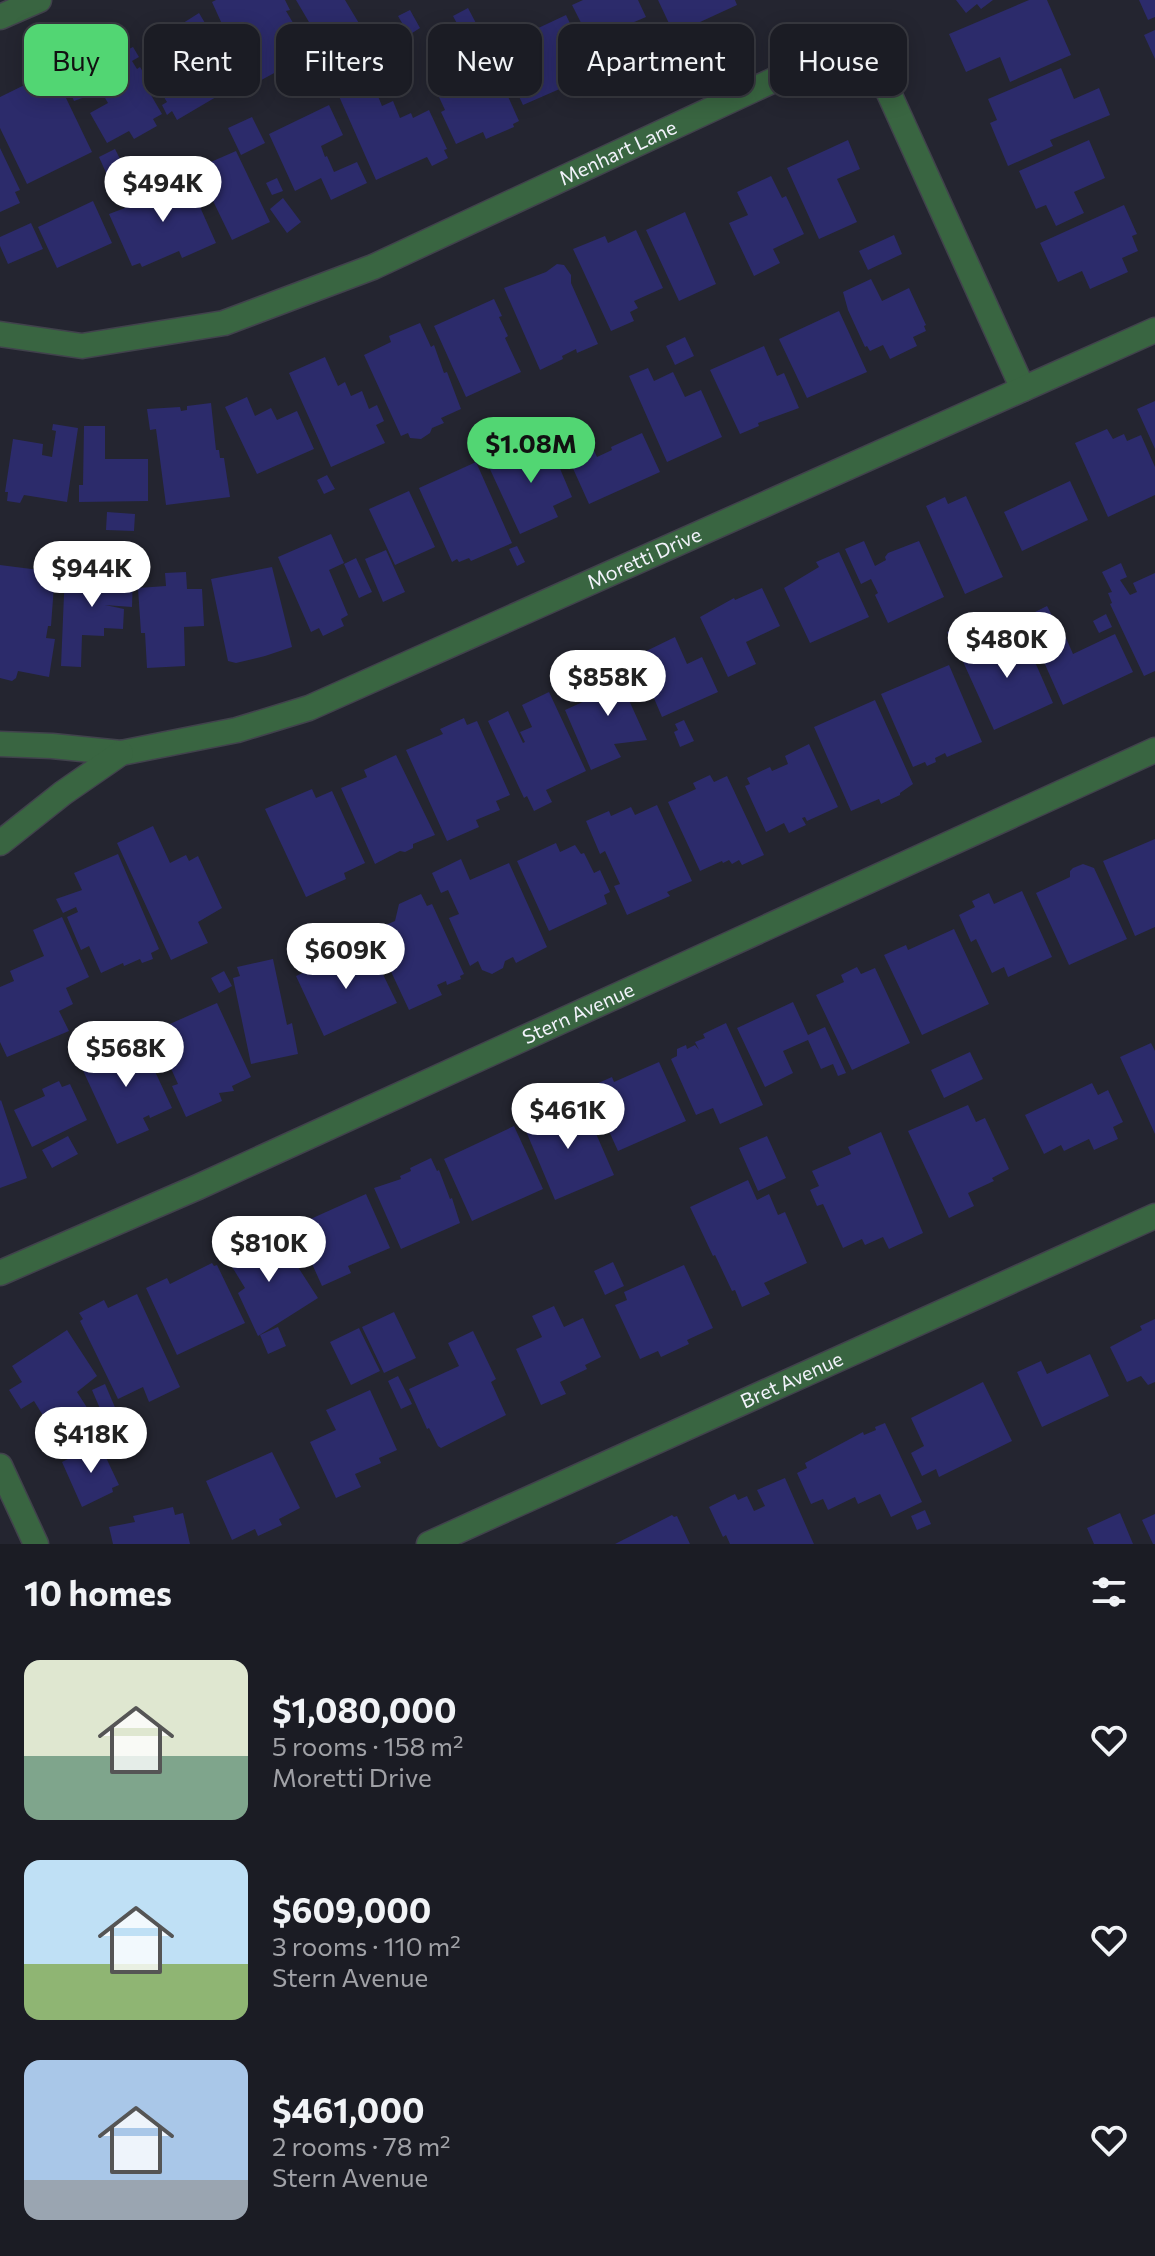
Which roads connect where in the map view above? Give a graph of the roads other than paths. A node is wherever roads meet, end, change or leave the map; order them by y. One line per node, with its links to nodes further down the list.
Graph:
1 (39, 0): 2 (street)
2 (0, 17)
3 (1155, 330): 5 (street, Moretti Drive)
4 (0, 334): 5 (street, Menhart Lane)
5 (1023, 389): 8 (street, Moretti Drive)
6 (0, 744): 8 (street)
7 (1155, 750): 11 (street, Stern Avenue)
8 (121, 753): 9 (street)
9 (0, 843)
10 (1155, 1216): 14 (street, Bret Avenue)
11 (0, 1273)
12 (0, 1466): 13 (street)
13 (36, 1544)
14 (429, 1544)

